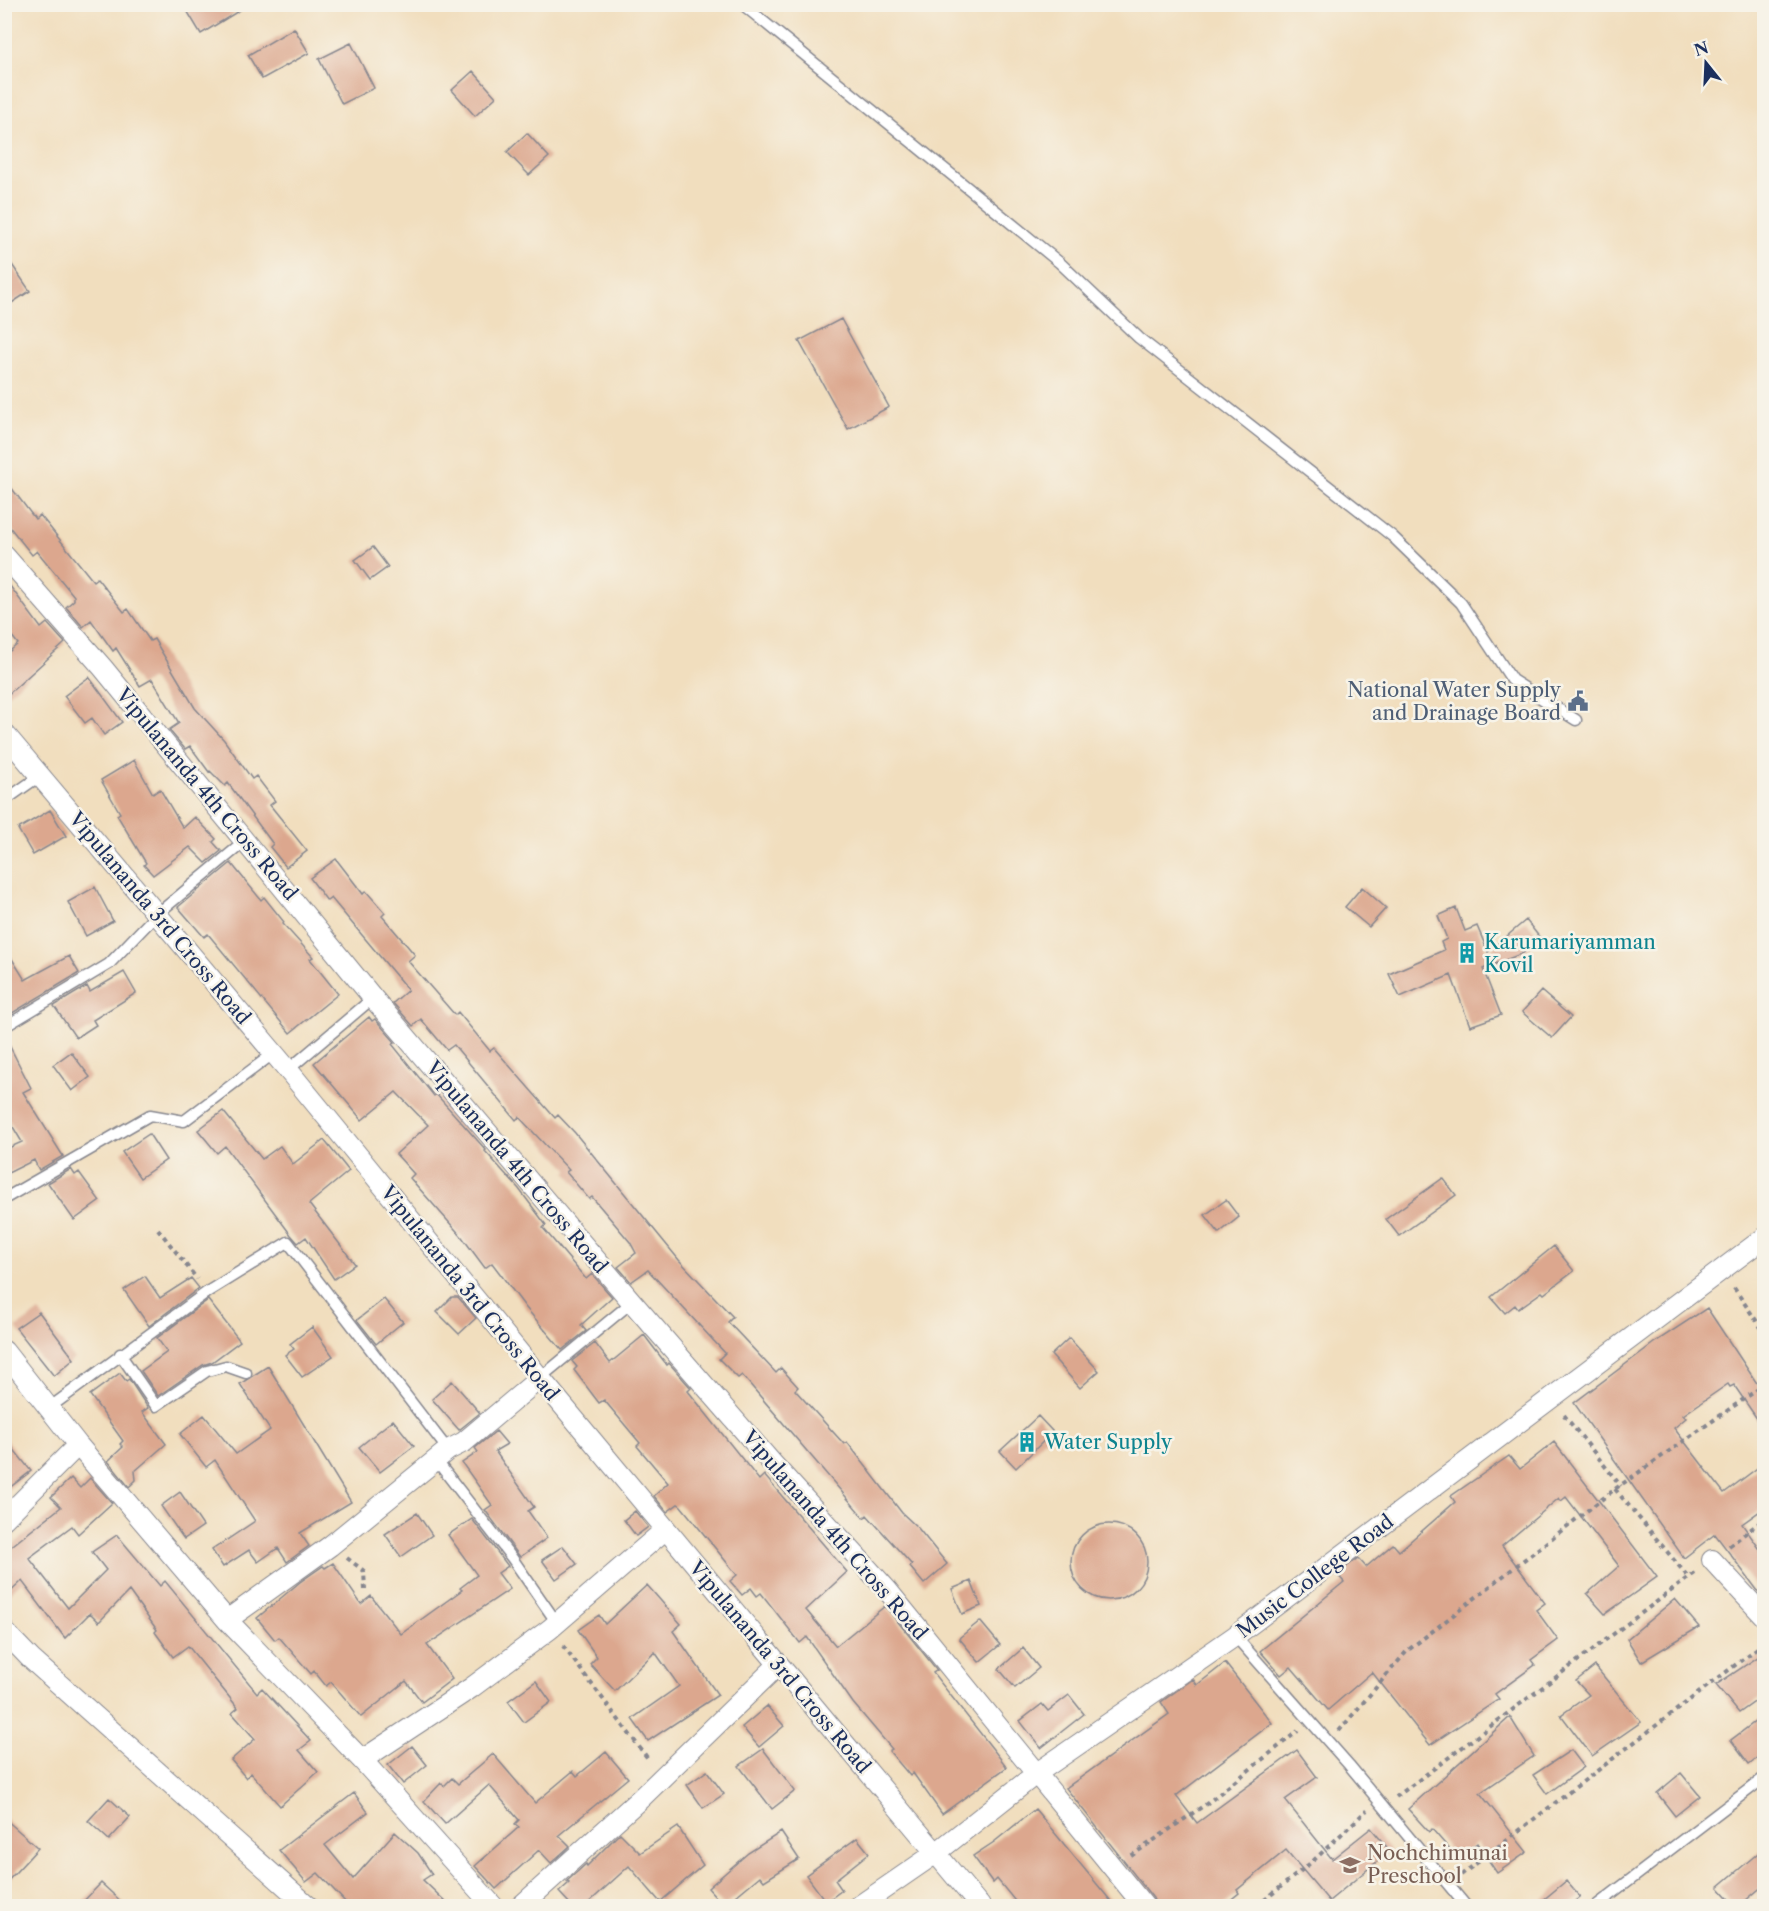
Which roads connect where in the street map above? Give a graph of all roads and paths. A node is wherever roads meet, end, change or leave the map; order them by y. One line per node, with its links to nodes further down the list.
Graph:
1 (742, 4): 3 (lane)
2 (4, 555): 7 (street, Vipulananda 4th Cross Road)
3 (1576, 720)
4 (4, 733): 5 (street, Vipulananda 3rd Cross Road)
5 (41, 775): 6 (lane); 8 (street, Vipulananda 3rd Cross Road)
6 (4, 801)
7 (244, 842): 8 (lane); 9 (street, Vipulananda 4th Cross Road)
8 (156, 915): 10 (lane); 11 (street, Vipulananda 3rd Cross Road)
9 (373, 998): 12 (lane); 18 (street, Vipulananda 4th Cross Road)
10 (4, 1027)
11 (274, 1053): 12 (street, Vipulananda 3rd Cross Road); 13 (lane)
12 (288, 1070): 23 (street, Vipulananda 3rd Cross Road)
13 (4, 1199)
14 (158, 1229): 17 (path)
15 (1764, 1238): 16 (street, Music College Road)
16 (1722, 1270): 19 (path); 25 (street, Music College Road)
17 (207, 1292): 21 (lane); 28 (lane)
18 (632, 1302): 23 (lane); 48 (street, Vipulananda 4th Cross Road)
19 (1764, 1332)
20 (4, 1351): 26 (street)
21 (120, 1354): 22 (lane); 26 (lane)
22 (246, 1373)
23 (540, 1378): 28 (street); 33 (street, Vipulananda 3rd Cross Road)
24 (1764, 1385): 29 (path)
25 (1551, 1398): 29 (path); 42 (street, Music College Road)
26 (49, 1408): 27 (street)
27 (78, 1445): 31 (street); 39 (street)
28 (442, 1455): 34 (street); 40 (lane)
29 (1621, 1486): 30 (path)
30 (1615, 1489): 36 (path); 46 (path)
31 (4, 1519)
32 (1764, 1519): 35 (path)
33 (666, 1529): 40 (street); 44 (street, Vipulananda 3rd Cross Road)
34 (330, 1545): 37 (path); 39 (street)
35 (1712, 1560): 36 (path); 38 (street)
36 (1689, 1578): 51 (path)
37 (365, 1590)
38 (1764, 1616)
39 (227, 1620): 47 (street)
40 (554, 1626): 47 (street); 49 (path)
41 (4, 1631): 55 (street)
42 (1235, 1636): 45 (lane); 48 (street, Music College Road)
43 (1764, 1643): 54 (path)
44 (778, 1665): 49 (street); 52 (street, Vipulananda 3rd Cross Road)
45 (1310, 1721): 46 (lane); 53 (path)
46 (1329, 1743): 51 (lane)
47 (362, 1760): 56 (street)
48 (1037, 1773): 52 (street, Music College Road); 53 (street, Vipulananda 4th Cross Road)
49 (662, 1777): 57 (street)
50 (1764, 1778): 63 (lane)
51 (1381, 1803): 54 (lane); 61 (path)
52 (936, 1853): 58 (street, Music College Road); 59 (street, Vipulananda 3rd Cross Road)
53 (1113, 1868): 60 (street, Vipulananda 4th Cross Road)
54 (1448, 1885): 62 (lane)
55 (308, 1906)
56 (493, 1906)
57 (521, 1906)
58 (860, 1906)
59 (980, 1906)
60 (1144, 1906)
61 (1257, 1906)
62 (1466, 1906)
63 (1596, 1906)

